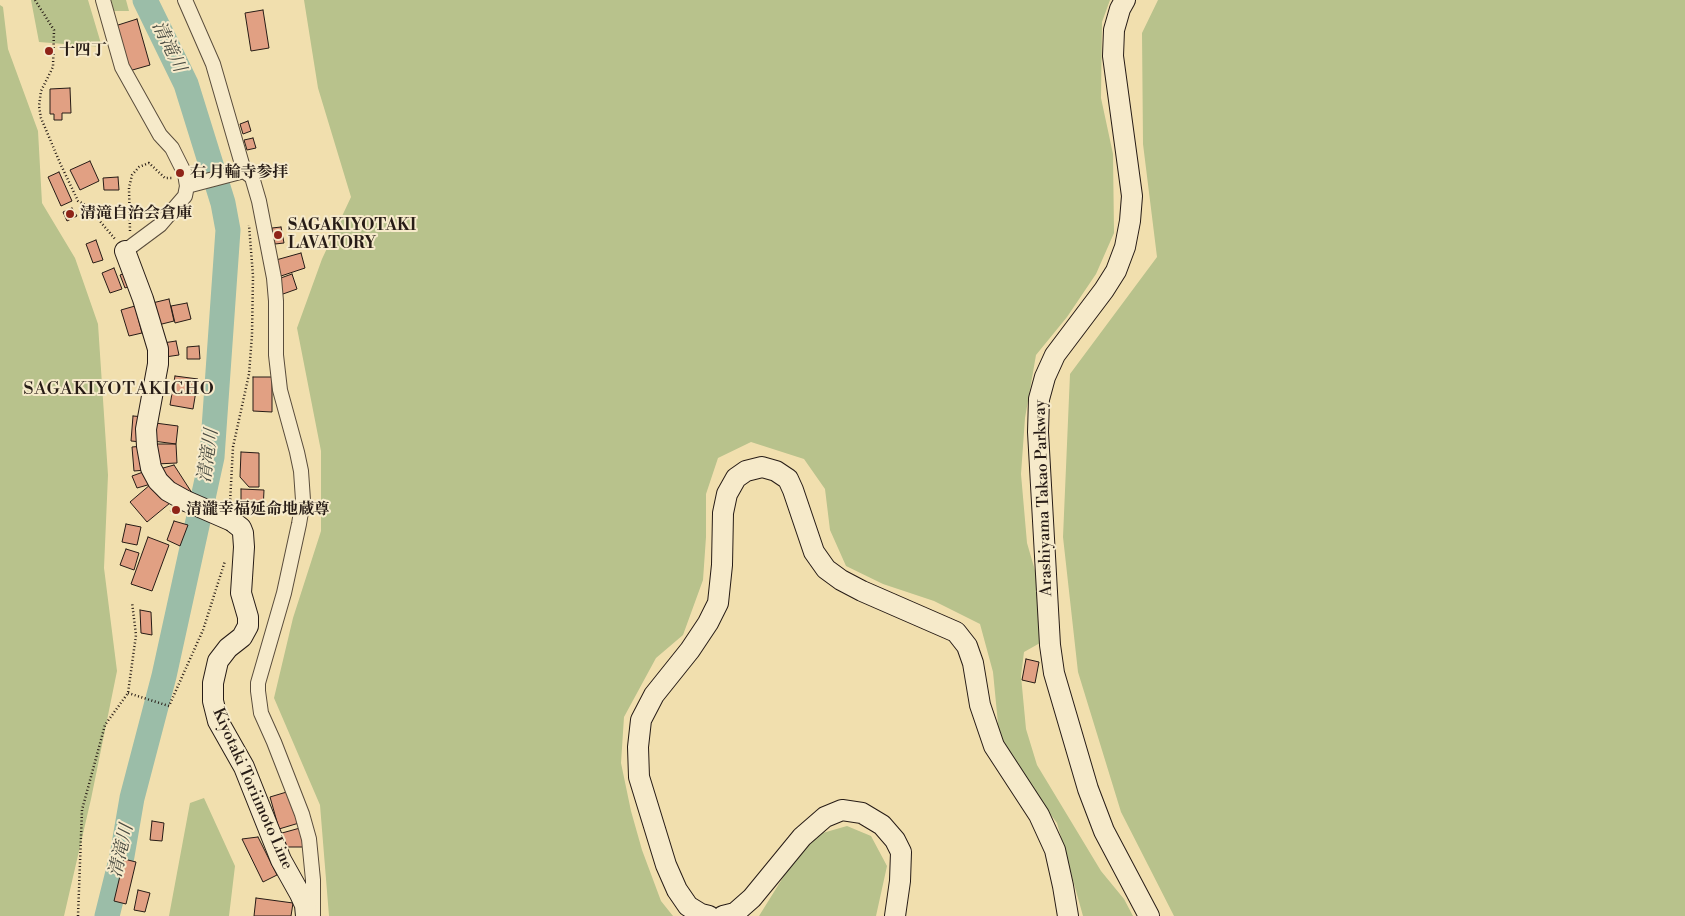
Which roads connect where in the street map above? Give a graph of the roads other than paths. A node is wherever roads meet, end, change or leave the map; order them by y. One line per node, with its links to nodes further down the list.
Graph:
1 (103, 0): 5 (street)
2 (186, 0): 4 (street)
3 (1126, 0): 13 (street, Arashiyama Takao Parkway)
4 (242, 172): 5 (street); 8 (street)
5 (189, 185): 6 (street)
6 (128, 249): 7 (street, Kiyotaki Toriimoto Line, bridge)
7 (306, 916)
8 (313, 916)
9 (709, 916): 12 (street)
10 (723, 916): 11 (street)
11 (895, 916)
12 (1068, 916)
13 (1149, 916)

